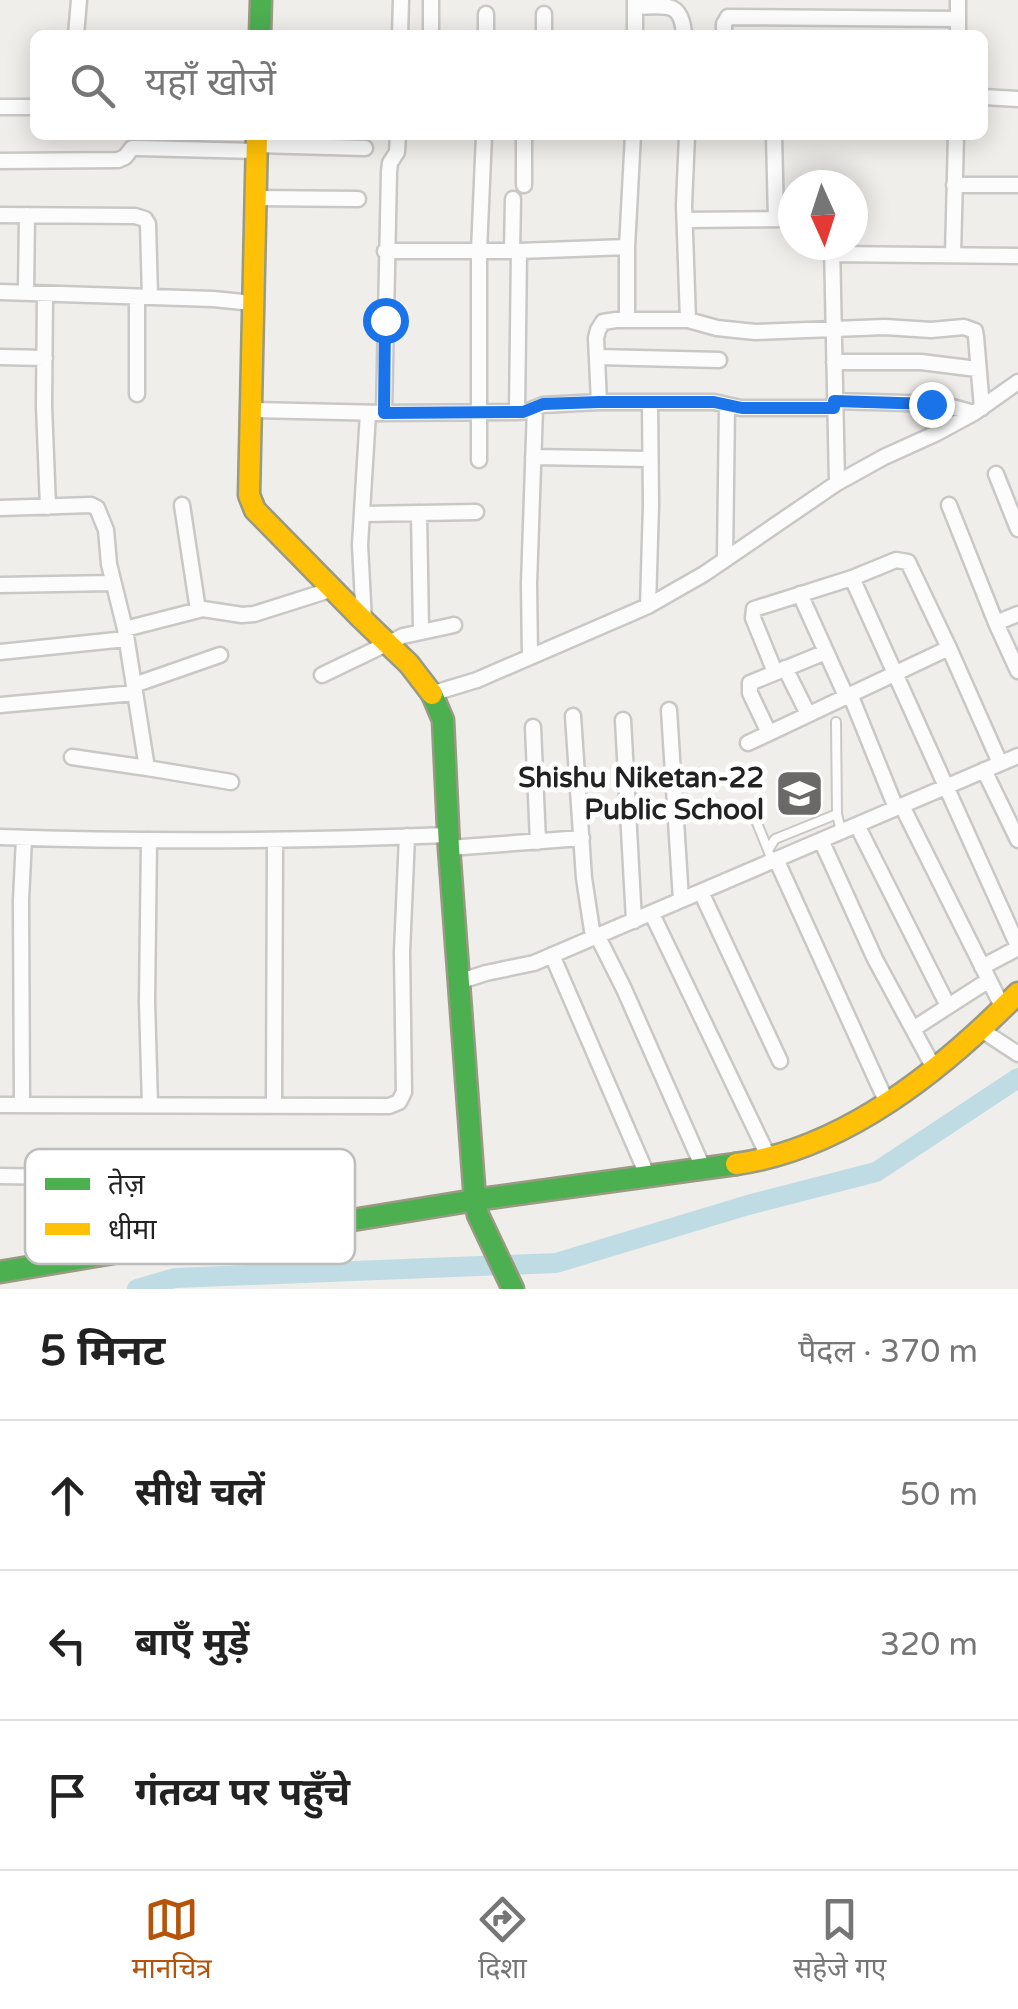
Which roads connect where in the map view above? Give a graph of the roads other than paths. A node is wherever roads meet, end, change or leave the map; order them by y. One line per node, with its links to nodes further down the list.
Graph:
1 (78, 0): 13 (street)
2 (261, 0): 14 (street)
3 (401, 0): 15 (street)
4 (431, 0): 16 (street)
5 (829, 0): 11 (street)
6 (958, 0): 12 (street)
7 (668, 3): 8 (street); 20 (street)
8 (635, 4): 19 (street)
9 (486, 14): 17 (street)
10 (544, 14): 18 (street)
11 (829, 17): 12 (street); 21 (street)
12 (958, 27)
13 (76, 30)
14 (260, 30)
15 (400, 30)
16 (430, 30)
17 (486, 30)
18 (544, 30)
19 (635, 30)
20 (683, 30)
21 (724, 30)
22 (988, 97): 23 (street)
23 (1018, 99)
24 (0, 107): 25 (street)
25 (30, 107)
26 (398, 140): 50 (street)
27 (484, 140): 49 (street)
28 (524, 140): 38 (street)
29 (633, 140): 48 (street)
30 (687, 140): 47 (street)
31 (774, 140): 46 (street)
32 (956, 140): 39 (street)
33 (132, 142): 34 (street); 37 (street)
34 (197, 142): 35 (street)
35 (257, 144): 36 (street); 41 (street)
36 (365, 148)
37 (0, 160)
38 (524, 185)
39 (954, 185): 40 (street); 53 (street)
40 (1018, 186)
41 (256, 198): 42 (street); 60 (street)
42 (358, 199)
43 (513, 199): 51 (street)
44 (0, 215): 45 (street)
45 (27, 215): 57 (street); 59 (street)
46 (776, 219): 47 (street)
47 (685, 220): 62 (street)
48 (627, 247): 51 (street); 61 (street)
49 (479, 250): 50 (street); 51 (street); 79 (street)
50 (386, 251): 81 (street)
51 (516, 251): 80 (street)
52 (868, 251): 53 (street)
53 (953, 255): 54 (street)
54 (1018, 256)
55 (832, 260): 63 (street)
56 (0, 292): 57 (street)
57 (26, 293): 58 (street)
58 (45, 294): 59 (street); 66 (street)
59 (143, 297): 60 (street); 71 (street)
60 (253, 303): 77 (street)
61 (626, 320): 62 (street); 65 (street)
62 (688, 320): 63 (street)
63 (834, 329): 68 (street); 69 (street)
64 (0, 357): 66 (street)
65 (597, 357): 67 (street); 72 (street)
66 (45, 358): 89 (street)
67 (719, 360)
68 (834, 362): 69 (street); 74 (street)
69 (977, 369): 78 (street)
70 (1018, 382): 78 (street)
71 (138, 394)
72 (599, 402): 73 (street); 76 (street)
73 (650, 402): 75 (street); 83 (street)
74 (834, 404): 75 (street); 78 (street); 86 (street)
75 (727, 405): 95 (street)
76 (535, 408): 80 (street); 82 (street)
77 (250, 410): 81 (street); 99 (street)
78 (978, 410): 86 (street)
79 (480, 412): 80 (street); 81 (street); 84 (street)
80 (517, 412)
81 (376, 413): 93 (street)
82 (533, 458): 83 (street); 114 (street)
83 (650, 459): 101 (street)
84 (480, 460)
85 (996, 474): 94 (street)
86 (837, 484): 95 (street)
87 (182, 505): 102 (street)
88 (948, 506): 105 (street)
89 (48, 507): 90 (street); 97 (street)
90 (0, 508)
91 (476, 512): 92 (street)
92 (419, 513): 93 (street); 107 (street)
93 (362, 514): 104 (street)
94 (1018, 529)
95 (725, 559): 101 (street)
96 (852, 578): 100 (street); 110 (street); 117 (street)
97 (114, 583): 98 (street); 108 (street)
98 (0, 585)
99 (333, 590): 102 (street); 104 (street)
100 (800, 594): 112 (street); 115 (street)
101 (648, 606): 114 (street)
102 (198, 610): 108 (street)
103 (1018, 614): 105 (street)
104 (364, 621): 109 (street)
105 (996, 624): 116 (street)
106 (454, 625): 107 (street)
107 (421, 630): 109 (street)
108 (126, 634): 111 (street); 119 (street)
109 (388, 642): 118 (street); 120 (street)
110 (949, 648): 117 (street); 133 (street)
111 (0, 652)
112 (826, 652): 115 (street); 121 (street)
113 (220, 655): 119 (street)
114 (530, 658): 120 (street)
115 (780, 670): 124 (street); 129 (street)
116 (1018, 671)
117 (895, 672): 121 (street); 137 (street)
118 (322, 675)
119 (134, 689): 122 (street); 134 (street)
120 (434, 693): 151 (street)
121 (848, 694): 124 (street); 138 (street)
122 (0, 705)
123 (669, 710): 155 (street)
124 (808, 714): 129 (street)
125 (573, 716): 146 (street)
126 (623, 720): 157 (street)
127 (836, 722): 139 (lane)
128 (533, 727): 152 (street)
129 (770, 733): 130 (street)
130 (748, 743)
131 (1018, 756): 133 (street)
132 (72, 757): 134 (street)
133 (1000, 764): 135 (street)
134 (147, 768): 136 (street)
135 (984, 770): 137 (street); 150 (street)
136 (231, 782)
137 (946, 786): 138 (street); 159 (street)
138 (899, 806): 141 (street); 161 (street)
139 (837, 814): 142 (lane); 153 (lane)
140 (757, 823): 153 (lane)
141 (857, 825): 142 (street); 164 (street)
142 (840, 832): 149 (street)
143 (407, 836): 148 (street); 151 (street); 171 (street)
144 (0, 837): 145 (street)
145 (24, 838): 147 (street); 174 (street)
146 (582, 838): 152 (street); 158 (street)
147 (148, 840): 148 (street); 173 (street)
148 (275, 840): 171 (street)
149 (821, 840): 153 (street); 165 (street)
150 (1018, 840)
151 (448, 841): 152 (street); 162 (street)
152 (538, 842)
153 (772, 857): 154 (street); 170 (street)
154 (700, 892): 155 (street); 168 (street)
155 (680, 900): 156 (street)
156 (652, 914): 157 (street); 175 (street)
157 (634, 921): 158 (street)
158 (595, 936): 160 (street); 176 (street)
159 (1018, 947): 161 (street)
160 (552, 956): 162 (street); 179 (street)
161 (985, 973): 163 (street); 164 (street)
162 (458, 982): 180 (street)
163 (1011, 1001): 166 (street)
164 (948, 1006): 165 (street)
165 (913, 1029): 169 (street)
166 (980, 1030): 167 (street); 169 (street)
167 (1018, 1054)
168 (780, 1061)
169 (935, 1070): 170 (street)
170 (887, 1103): 175 (street)
171 (274, 1104): 173 (street)
172 (0, 1105): 174 (street)
173 (150, 1105): 174 (street)
174 (22, 1106)
175 (770, 1158): 176 (street)
176 (704, 1170): 179 (street)
177 (0, 1176): 178 (street)
178 (25, 1176)
179 (648, 1177): 180 (street)
180 (477, 1208): 181 (street); 184 (street)
181 (355, 1222)
182 (50, 1264): 183 (street)
183 (0, 1272)
184 (513, 1289)

